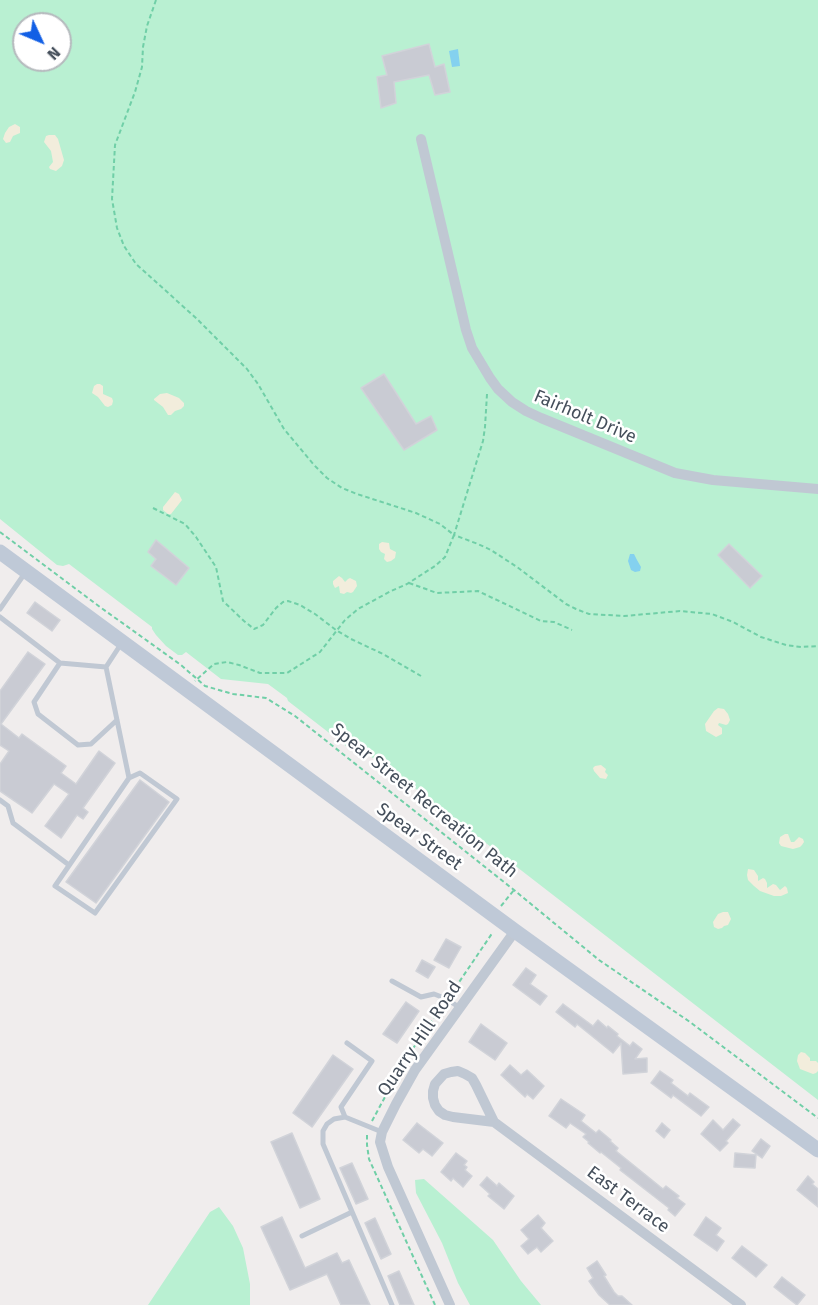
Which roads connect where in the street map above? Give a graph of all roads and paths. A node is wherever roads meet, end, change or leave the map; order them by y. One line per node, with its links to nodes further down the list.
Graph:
1 (156, 0): 7 (path)
2 (421, 139): 4 (street, Fairholt Drive)
3 (488, 394): 7 (path)
4 (818, 489)
5 (153, 508): 13 (path)
6 (0, 532): 20 (path, Spear Street Recreation Path)
7 (454, 535): 10 (path); 16 (path)
8 (0, 552): 9 (main road, Spear Street)
9 (26, 571): 11 (lane); 15 (main road, Spear Street)
10 (409, 583): 13 (path); 14 (path)
11 (0, 609)
12 (0, 617): 17 (lane)
13 (336, 630): 19 (path); 20 (path)
14 (572, 630)
15 (122, 643): 18 (lane); 20 (main road, Spear Street)
16 (818, 646)
17 (60, 663): 18 (lane); 21 (lane)
18 (106, 667): 21 (lane)
19 (421, 676)
20 (192, 684): 25 (main road, Spear Street); 30 (path, Spear Street Recreation Path)
21 (117, 720): 22 (lane)
22 (129, 778): 24 (lane); 24 (lane)
23 (0, 800): 24 (lane)
24 (69, 865)
25 (515, 931): 27 (street, Quarry Hill Road); 33 (main road, Spear Street)
26 (392, 981): 27 (lane)
27 (460, 1008): 32 (street, Quarry Hill Road)
28 (347, 1043): 29 (lane)
29 (345, 1117): 32 (lane); 34 (lane)
30 (818, 1118)
31 (494, 1122): 31 (street, East Terrace); 38 (street, East Terrace)
32 (382, 1132): 37 (street)
33 (818, 1150)
34 (352, 1212): 35 (lane); 36 (lane)
35 (302, 1236)
36 (392, 1305)
37 (450, 1305)
38 (741, 1305)

